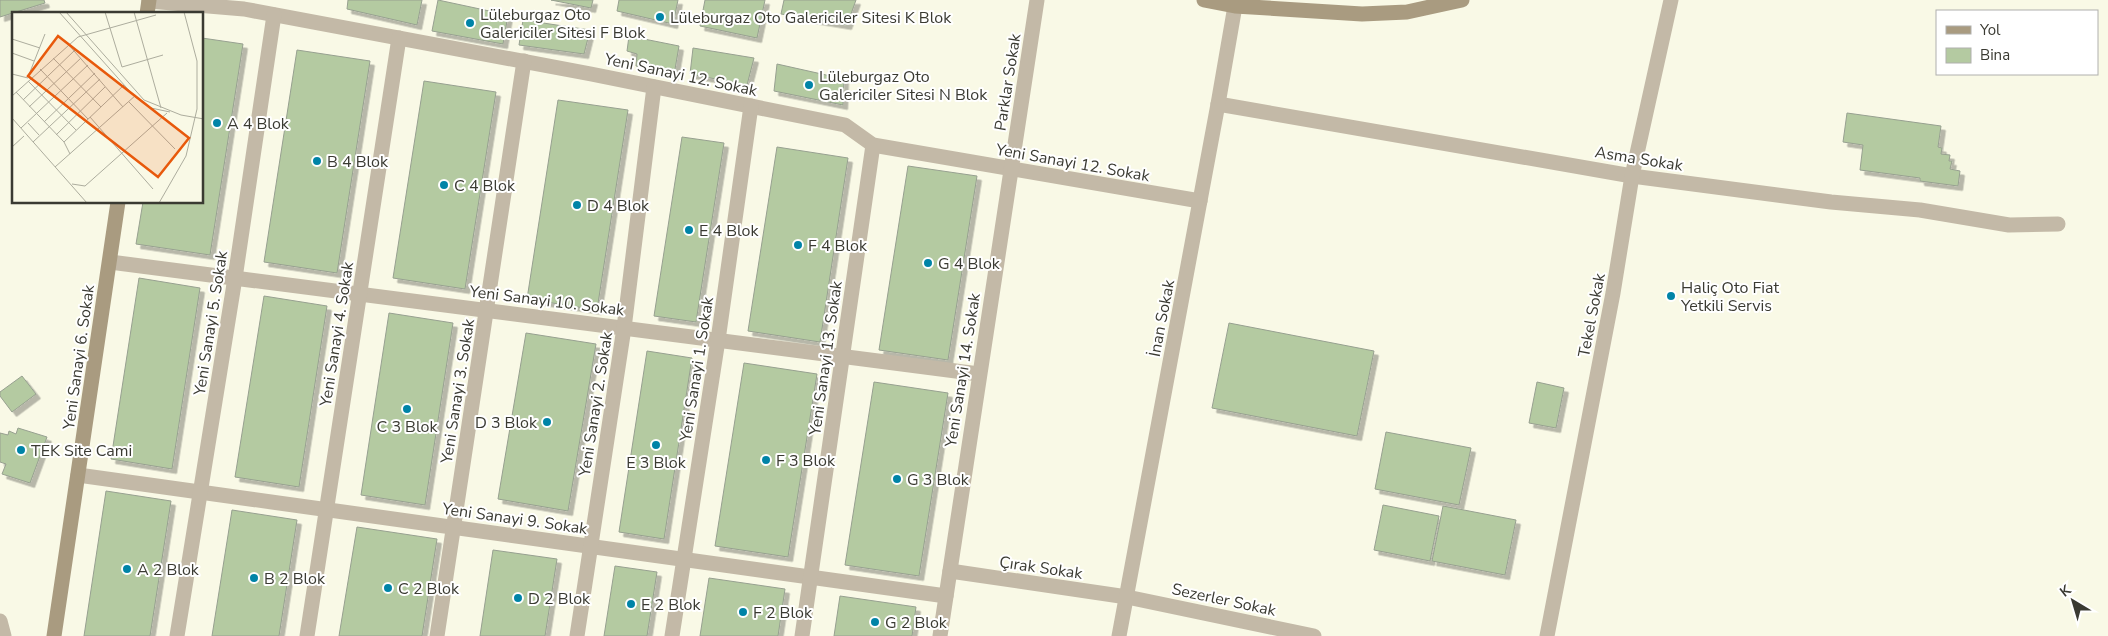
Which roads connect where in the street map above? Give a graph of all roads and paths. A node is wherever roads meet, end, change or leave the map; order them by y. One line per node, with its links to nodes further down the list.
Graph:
1 (1037, 0): 14 (street, Parklar Sokak)
2 (1204, 0): 5 (street)
3 (1462, 0): 5 (street)
4 (1671, 0): 15 (street, Tekel Sokak)
5 (1235, 3): 11 (street, İnan Sokak)
6 (148, 5): 7 (street, Yeni Sanayi 12. Sokak)
7 (274, 15): 8 (street, Yeni Sanayi 12. Sokak); 20 (street, Yeni Sanayi 5. Sokak)
8 (398, 38): 9 (street, Yeni Sanayi 12. Sokak); 21 (street, Yeni Sanayi 4. Sokak)
9 (524, 61): 10 (street, Yeni Sanayi 12. Sokak); 22 (street, Yeni Sanayi 3. Sokak)
10 (654, 86): 12 (street, Yeni Sanayi 12. Sokak); 23 (street, Yeni Sanayi 2. Sokak)
11 (1218, 104): 15 (street, Asma Sokak); 16 (street, İnan Sokak)
12 (751, 106): 13 (street, Yeni Sanayi 12. Sokak); 24 (street, Yeni Sanayi 1. Sokak)
13 (873, 145): 14 (street, Yeni Sanayi 12. Sokak); 25 (street, Yeni Sanayi 13. Sokak)
14 (1012, 169): 16 (street, Yeni Sanayi 12. Sokak); 26 (street, Yeni Sanayi 14. Sokak)
15 (1632, 176): 18 (street, Asma Sokak); 49 (street, Tekel Sokak)
16 (1200, 201): 36 (street, İnan Sokak)
17 (118, 204): 19 (street, Yeni Sanayi 6. Sokak)
18 (2058, 224)
19 (110, 262): 20 (street, Yeni Sanayi 10. Sokak); 27 (street, Yeni Sanayi 6. Sokak)
20 (235, 278): 21 (street, Yeni Sanayi 10. Sokak); 28 (street, Yeni Sanayi 5. Sokak)
21 (360, 294): 22 (street, Yeni Sanayi 10. Sokak); 29 (street, Yeni Sanayi 4. Sokak)
22 (487, 310): 23 (street, Yeni Sanayi 10. Sokak); 30 (street, Yeni Sanayi 3. Sokak)
23 (624, 328): 24 (street, Yeni Sanayi 10. Sokak); 31 (street, Yeni Sanayi 2. Sokak)
24 (718, 340): 25 (street, Yeni Sanayi 10. Sokak); 32 (street, Yeni Sanayi 1. Sokak)
25 (843, 356): 26 (street, Yeni Sanayi 10. Sokak); 34 (street, Yeni Sanayi 13. Sokak)
26 (979, 374): 33 (street, Yeni Sanayi 14. Sokak)
27 (78, 475): 28 (street, Yeni Sanayi 9. Sokak); 39 (street, Yeni Sanayi 6. Sokak)
28 (200, 492): 29 (street, Yeni Sanayi 9. Sokak); 40 (street, Yeni Sanayi 5. Sokak)
29 (326, 509): 30 (street, Yeni Sanayi 9. Sokak); 41 (street, Yeni Sanayi 4. Sokak)
30 (454, 527): 31 (street, Yeni Sanayi 9. Sokak); 42 (street, Yeni Sanayi 3. Sokak)
31 (591, 546): 32 (street, Yeni Sanayi 9. Sokak); 43 (street, Yeni Sanayi 2. Sokak)
32 (684, 559): 34 (street, Yeni Sanayi 9. Sokak); 44 (street, Yeni Sanayi 1. Sokak)
33 (950, 571): 35 (street, Yeni Sanayi 14. Sokak); 36 (street, Çırak Sokak)
34 (811, 577): 35 (street, Yeni Sanayi 9. Sokak); 45 (street, Yeni Sanayi 13. Sokak)
35 (946, 596): 46 (street, Yeni Sanayi 14. Sokak)
36 (1127, 597): 47 (street, İnan Sokak); 48 (street, Sezerler Sokak)
37 (0, 621): 38 (street)
38 (4, 636)
39 (54, 636)
40 (177, 636)
41 (307, 636)
42 (437, 636)
43 (577, 636)
44 (672, 636)
45 (802, 636)
46 (940, 636)
47 (1120, 636)
48 (1314, 636)
49 (1547, 636)

